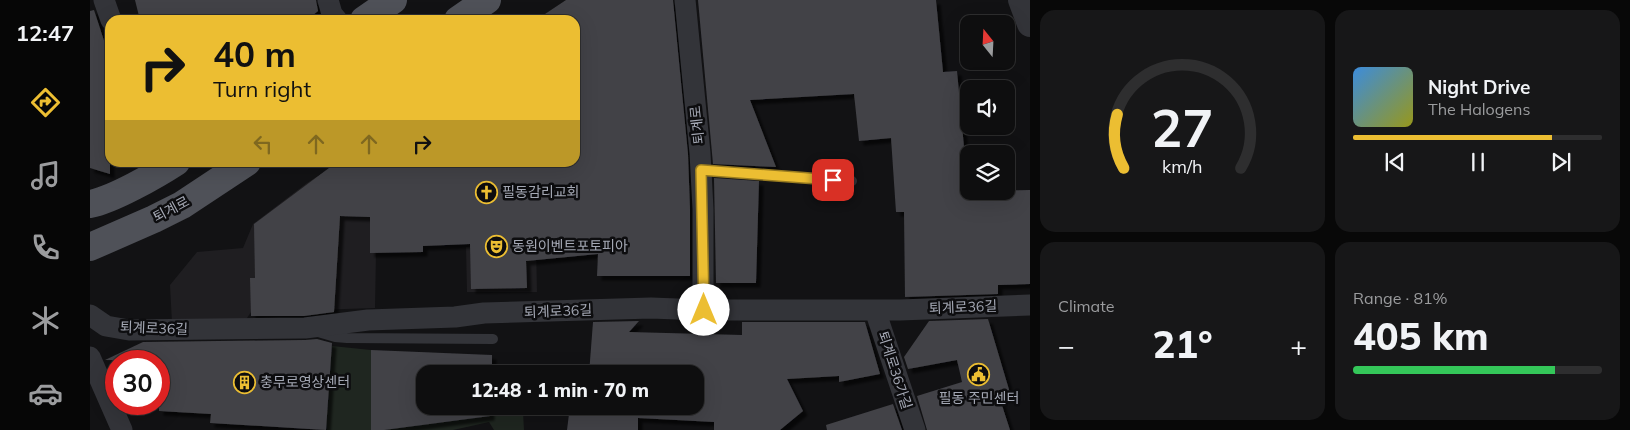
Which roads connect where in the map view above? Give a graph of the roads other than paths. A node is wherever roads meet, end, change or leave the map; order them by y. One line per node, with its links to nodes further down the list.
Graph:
1 (104, 0): 7 (street)
2 (328, 0): 8 (street)
3 (393, 0): 9 (main road)
4 (487, 0): 10 (main road)
5 (685, 0): 14 (street, 퇴계로)
6 (1021, 0): 11 (street)
7 (109, 15)
8 (333, 15)
9 (371, 15)
10 (465, 15)
11 (1030, 24)
12 (167, 167): 16 (main road)
13 (239, 167): 17 (main road, 퇴계로)
14 (701, 170): 15 (lane); 19 (street, 퇴계로)
15 (852, 181)
16 (90, 204)
17 (90, 247)
18 (1030, 305): 20 (street, 퇴계로36길)
19 (704, 310): 20 (street, 퇴계로36길); 22 (street, 퇴계로36길)
20 (875, 310): 26 (street, 퇴계로36가길)
21 (90, 315): 22 (street, 퇴계로36길)
22 (305, 328): 23 (lane)
23 (493, 339)
24 (90, 358): 25 (street)
25 (122, 430)
26 (916, 430)

